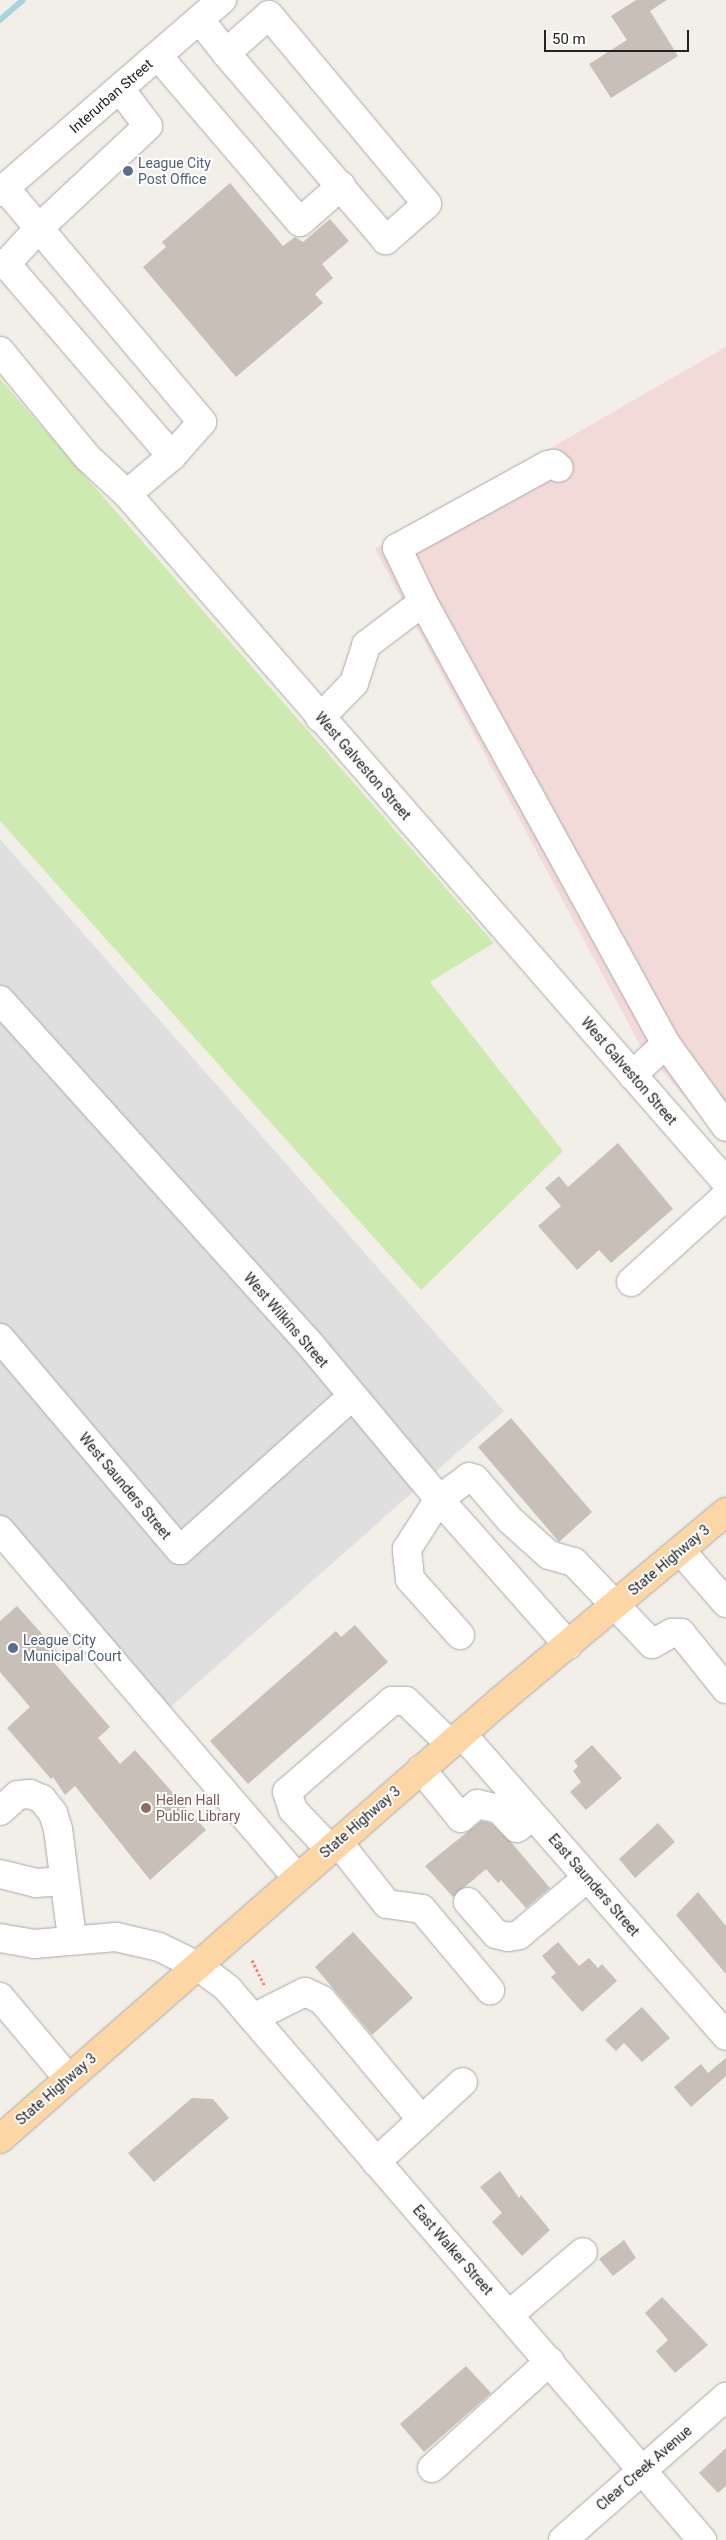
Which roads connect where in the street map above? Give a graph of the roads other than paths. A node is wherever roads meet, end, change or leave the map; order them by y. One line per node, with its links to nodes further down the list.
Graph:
1 (222, 0): 2 (street, Interurban Street)
2 (200, 20): 3 (street); 4 (street, Interurban Street)
3 (226, 53): 6 (street); 6 (street)
4 (158, 56): 5 (street, Interurban Street); 6 (street)
5 (120, 89): 7 (street, Interurban Street); 8 (street)
6 (341, 186)
7 (2, 190): 8 (street)
8 (39, 228): 10 (street); 10 (street)
9 (0, 351): 12 (street, West Galveston Street)
10 (172, 456): 12 (street)
11 (559, 468): 13 (street)
12 (127, 494): 14 (street, West Galveston Street)
13 (423, 602): 14 (street); 16 (street)
14 (320, 718): 17 (street, West Galveston Street)
15 (0, 1000): 25 (street, West Wilkins Street)
16 (666, 1044): 17 (street); 18 (street)
17 (632, 1075): 20 (street, West Galveston Street)
18 (726, 1127)
19 (726, 1140): 20 (street)
20 (701, 1154): 21 (street, West Galveston Street)
21 (726, 1182)
22 (726, 1196): 23 (street)
23 (631, 1282)
24 (0, 1338): 25 (street, West Saunders Street)
25 (352, 1397): 26 (street, West Wilkins Street)
26 (439, 1499): 28 (street); 30 (street, West Wilkins Street); 34 (street)
27 (726, 1512): 31 (main road, State Highway 3)
28 (510, 1520): 30 (street); 33 (street)
29 (0, 1530): 43 (street)
30 (480, 1545): 35 (street, West Wilkins Street)
31 (681, 1551): 32 (street); 33 (main road, State Highway 3)
32 (726, 1603)
33 (614, 1606): 35 (main road, State Highway 3); 36 (street)
34 (460, 1635)
35 (568, 1645): 37 (main road, State Highway 3)
36 (726, 1689)
37 (456, 1739): 38 (main road, State Highway 3); 40 (street, East Saunders Street); 41 (street, East Saunders Street)
38 (421, 1769): 40 (street); 41 (main road, State Highway 3)
39 (0, 1811): 45 (street)
40 (533, 1816): 44 (street, East Saunders Street)
41 (334, 1845): 43 (main road, State Highway 3); 50 (street)
42 (0, 1874): 45 (street)
43 (297, 1878): 49 (main road, State Highway 3)
44 (587, 1878): 46 (street); 53 (street, East Saunders Street)
45 (63, 1881): 48 (street)
46 (468, 1902)
47 (0, 1938): 48 (street, East Walker Street)
48 (72, 1939): 49 (street, East Walker Street)
49 (198, 1966): 52 (street, East Walker Street); 54 (main road, State Highway 3)
50 (490, 1990)
51 (0, 1997): 54 (street)
52 (253, 2018): 56 (street); 58 (street, East Walker Street)
53 (726, 2036)
54 (68, 2078): 57 (main road, State Highway 3)
55 (462, 2082): 56 (street)
56 (422, 2120): 58 (street)
57 (0, 2139)
58 (376, 2162): 60 (street, East Walker Street)
59 (584, 2252): 60 (street)
60 (509, 2315): 61 (street, East Walker Street)
61 (550, 2361): 63 (street); 64 (street, East Walker Street)
62 (726, 2397): 64 (street, Clear Creek Avenue)
63 (432, 2468)
64 (643, 2469): 65 (street, Clear Creek Avenue); 66 (street, East Walker Street)
65 (563, 2540)
66 (702, 2540)

